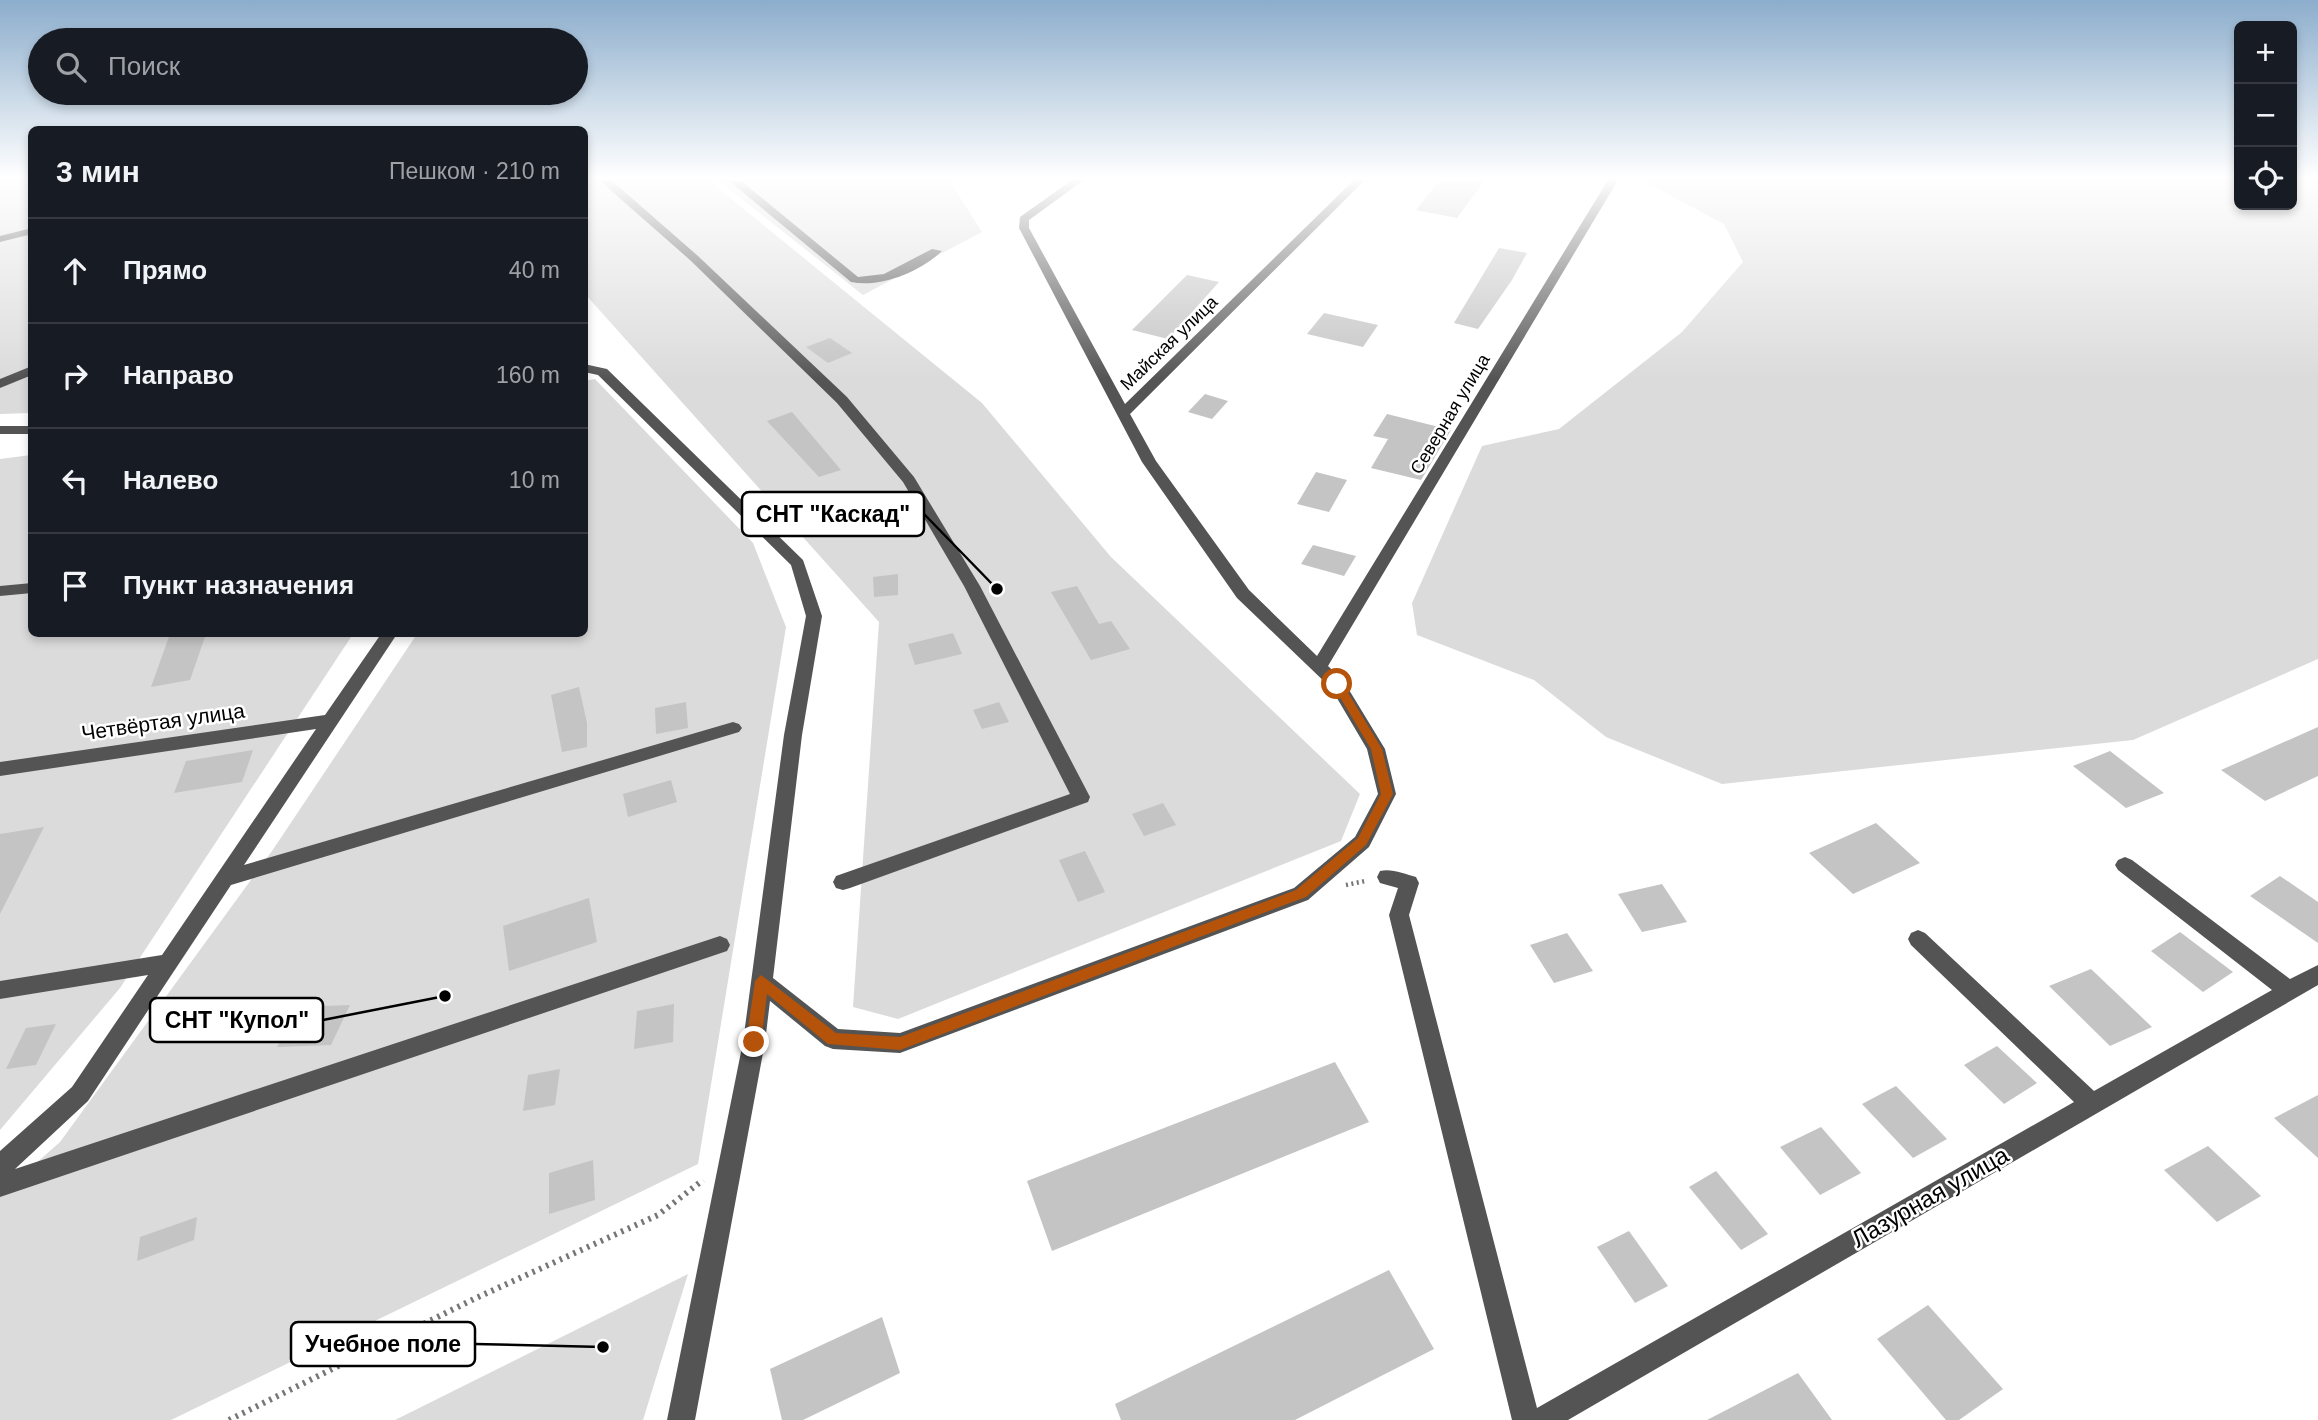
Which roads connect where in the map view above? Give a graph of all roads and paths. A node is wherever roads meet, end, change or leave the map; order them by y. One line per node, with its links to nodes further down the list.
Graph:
1 (680, 246): 23 (street)
2 (814, 246): 6 (street)
3 (1034, 246): 10 (street)
4 (1293, 246): 10 (street, Майская улица)
5 (1573, 246): 16 (street, Северная улица)
6 (936, 251)
7 (588, 369): 28 (street)
8 (28, 372): 9 (street)
9 (0, 384)
10 (1123, 413): 16 (street)
11 (0, 430): 12 (street)
12 (28, 430)
13 (28, 588): 14 (street)
14 (0, 592)
15 (387, 637): 17 (street)
16 (1319, 667): 28 (street)
17 (333, 720): 19 (street, Четвёртая улица); 22 (street)
18 (733, 728): 22 (street)
19 (0, 769)
20 (2125, 864): 30 (street)
21 (1387, 877): 37 (street)
22 (228, 878): 26 (street)
23 (843, 882)
24 (1918, 939): 31 (street)
25 (720, 945): 34 (street)
26 (171, 961): 29 (street); 33 (street)
27 (2318, 974): 30 (street, Лазурная улица)
28 (761, 981): 32 (street)
29 (0, 990)
30 (2289, 991): 31 (street, Лазурная улица)
31 (2092, 1104): 38 (street, Лазурная улица)
32 (731, 1158): 35 (path); 36 (street)
33 (0, 1167)
34 (0, 1185)
35 (229, 1420)
36 (681, 1420)
37 (1526, 1420)
38 (1542, 1420)

